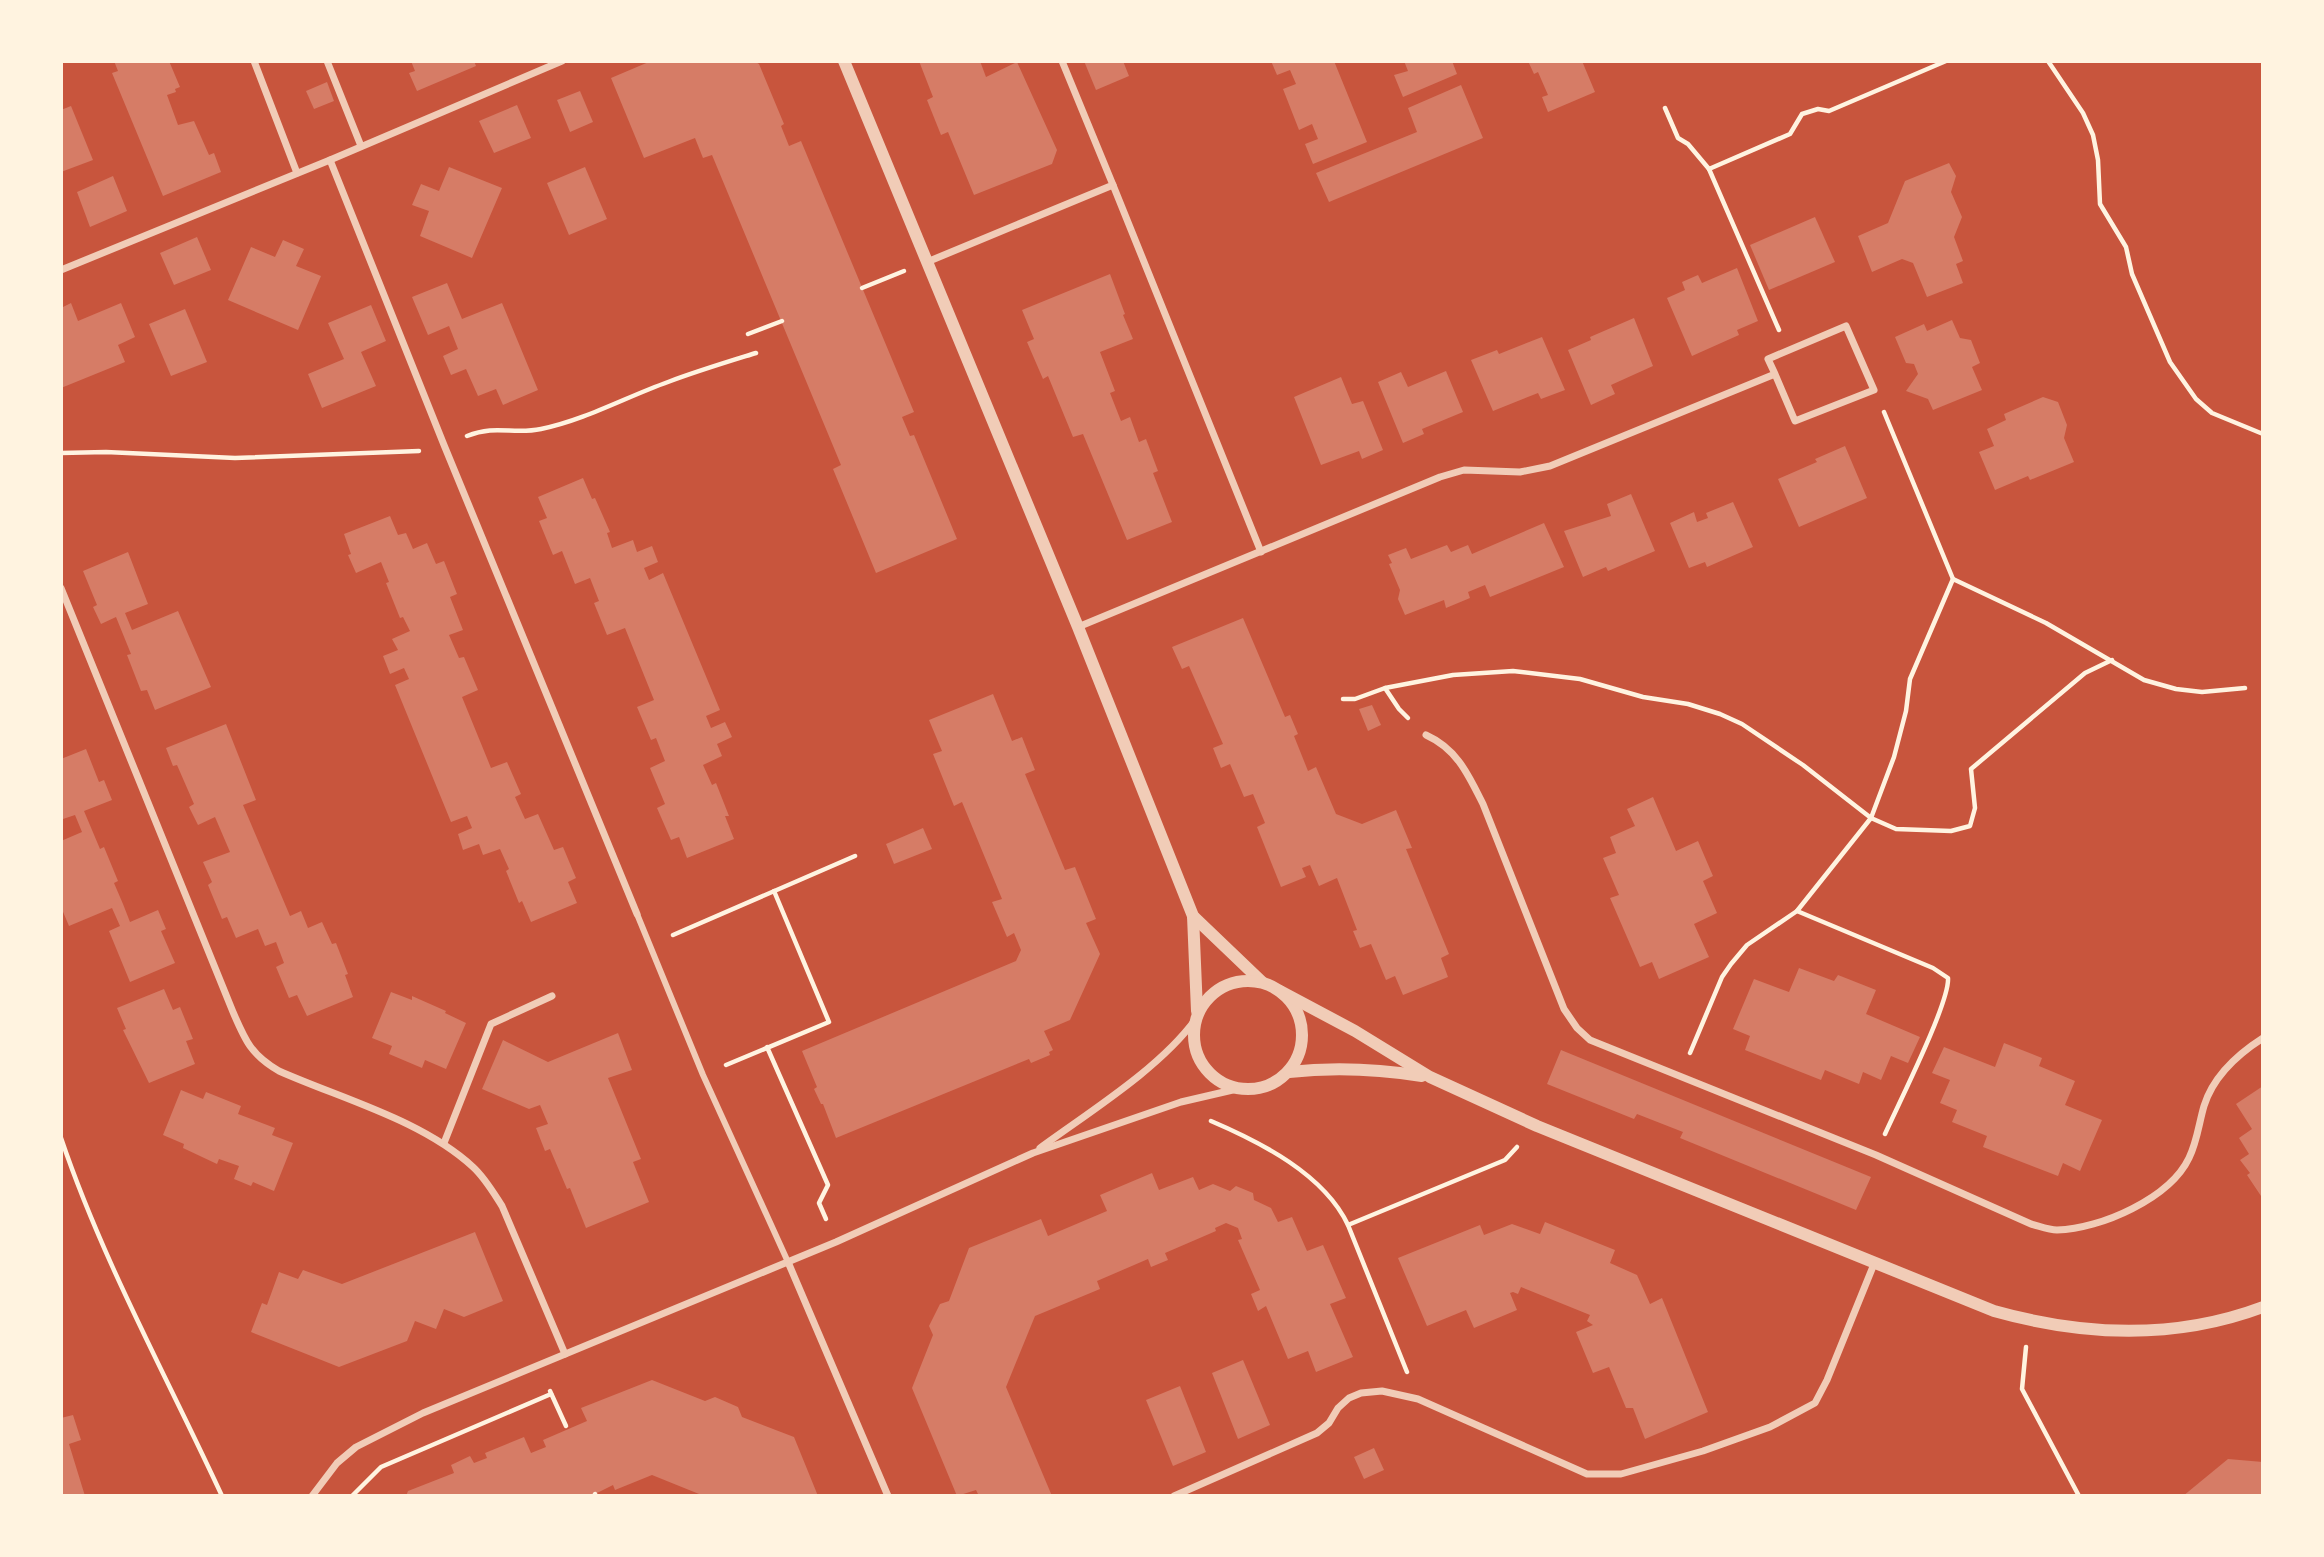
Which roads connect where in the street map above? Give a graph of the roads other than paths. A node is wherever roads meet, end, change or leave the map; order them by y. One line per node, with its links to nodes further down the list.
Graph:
1 (254, 61): 8 (street)
2 (327, 61): 6 (street)
3 (562, 61): 6 (street)
4 (844, 61): 10 (street)
5 (1062, 61): 9 (street)
6 (361, 146): 7 (street)
7 (330, 160): 8 (street); 17 (street)
8 (297, 173): 11 (street)
9 (1113, 185): 10 (street); 13 (street)
10 (926, 262): 15 (street)
11 (61, 270)
12 (1775, 374): 12 (street); 13 (street)
13 (1261, 552): 15 (street)
14 (61, 588): 27 (street)
15 (1078, 627): 18 (street)
16 (1426, 735): 23 (street)
17 (637, 914): 29 (street)
18 (1193, 916): 19 (street); 22 (street)
19 (1262, 983): 20 (street); 22 (street)
20 (1280, 991): 24 (street); 25 (street)
21 (552, 996): 27 (street)
22 (1196, 1016): 26 (street); 28 (street)
23 (2263, 1038)
24 (1289, 1072): 25 (street); 26 (street)
25 (1430, 1077): 30 (street)
26 (1237, 1089): 28 (street)
27 (444, 1143): 32 (street)
28 (1034, 1153): 29 (street)
29 (788, 1262): 32 (street); 34 (street)
30 (1874, 1264): 31 (street); 35 (street)
31 (2263, 1307)
32 (565, 1354): 33 (street)
33 (312, 1496)
34 (888, 1496)
35 (1174, 1496)

